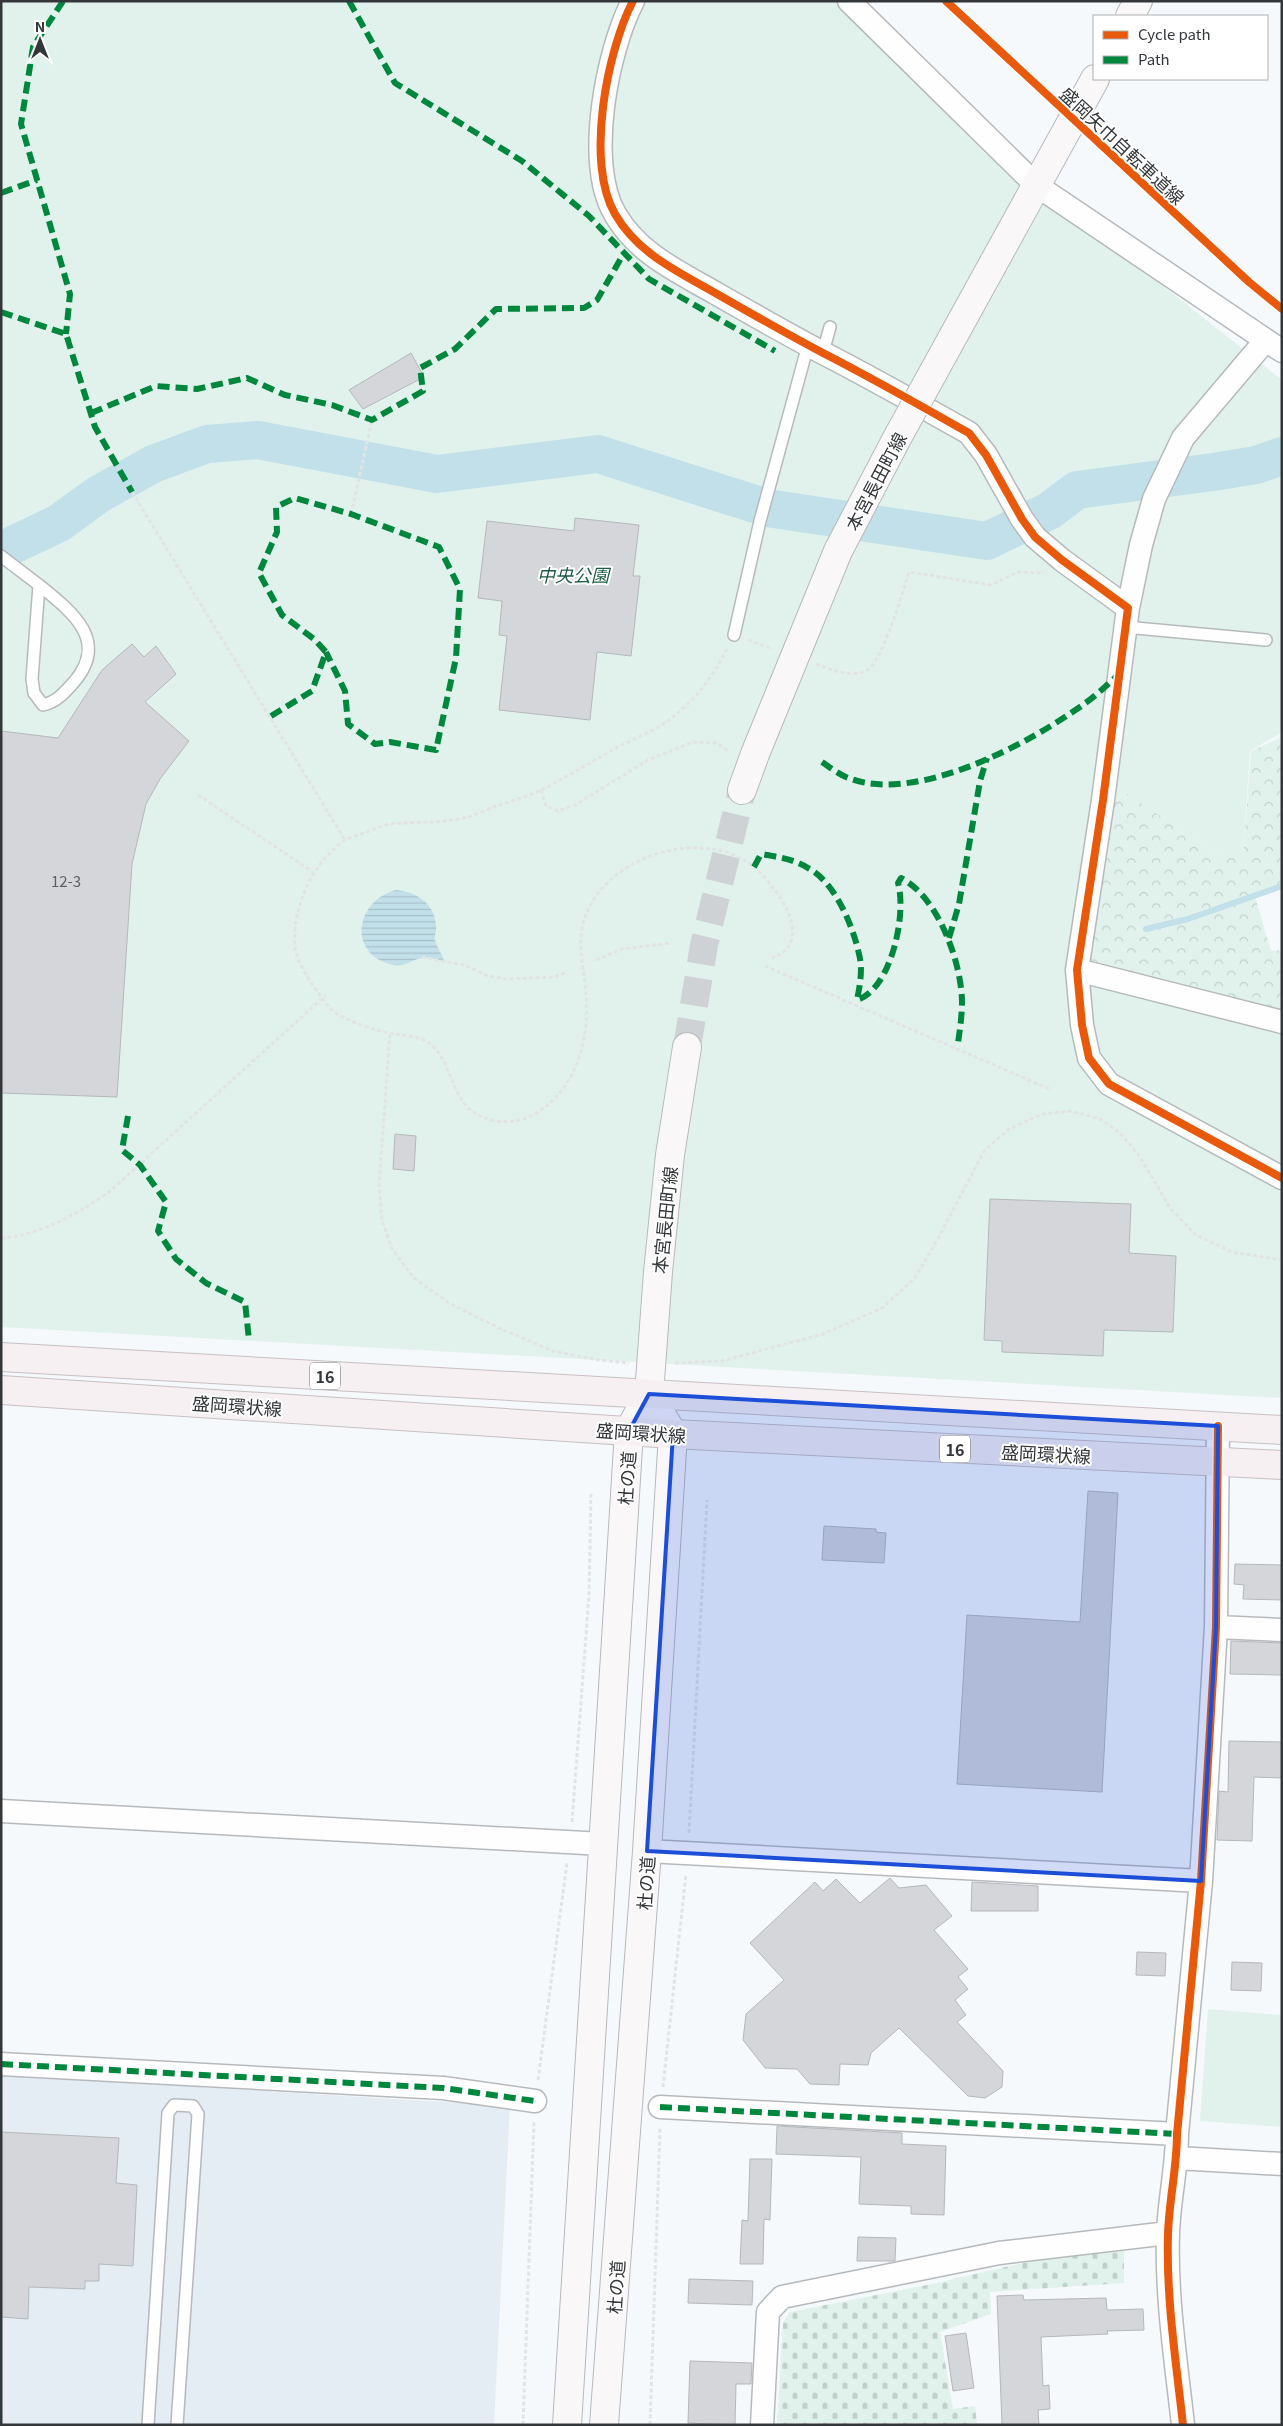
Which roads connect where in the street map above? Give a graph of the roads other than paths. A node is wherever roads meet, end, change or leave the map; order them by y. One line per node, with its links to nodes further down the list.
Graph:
1 (633, 1): 9 (street)
2 (849, 1): 6 (street)
3 (1138, 1): 4 (main road)
4 (1131, 15)
5 (1093, 80): 6 (main road, 本宮長田町線)
6 (1036, 185): 8 (street); 15 (main road, 本宮長田町線, bridge)
7 (830, 327): 9 (lane)
8 (1273, 346): 12 (street)
9 (816, 349): 12 (street); 13 (lane)
10 (1, 556): 11 (lane)
11 (39, 585): 11 (lane)
12 (1127, 617): 14 (lane); 16 (street)
13 (734, 635)
14 (1266, 640)
15 (749, 770)
16 (1078, 970): 17 (street); 19 (street)
17 (1282, 1022)
18 (687, 1047): 22 (main road, 本宮長田町線)
19 (1282, 1178)
20 (1, 1357): 22 (main road, 盛岡環状線 / 16)
21 (1, 1390): 25 (main road, 盛岡環状線 / 16)
22 (649, 1394): 23 (main road, 盛岡環状線 / 16); 25 (main road, 杜の道); 26 (main road)
23 (1218, 1426): 24 (main road, 盛岡環状線 / 16); 27 (street)
24 (1282, 1430)
25 (629, 1431): 26 (main road, 盛岡環状線 / 16); 32 (main road, 杜の道)
26 (673, 1434): 27 (main road, 盛岡環状線 / 16); 33 (main road, 杜の道)
27 (1217, 1462): 28 (main road, 盛岡環状線 / 16); 29 (street)
28 (1282, 1465)
29 (1216, 1627): 30 (street); 34 (street)
30 (1282, 1630)
31 (1, 1811): 32 (street)
32 (603, 1844): 44 (main road, 杜の道)
33 (647, 1851): 34 (street); 45 (main road, 杜の道)
34 (1201, 1881): 38 (street)
35 (1, 2064): 36 (street)
36 (535, 2101)
37 (660, 2107): 38 (street)
38 (1177, 2134): 39 (street)
39 (1177, 2158): 40 (street); 41 (street)
40 (1282, 2164)
41 (1168, 2233): 46 (street); 47 (street)
42 (148, 2425): 43 (lane)
43 (177, 2425)
44 (567, 2425)
45 (604, 2425)
46 (762, 2425)
47 (1183, 2425)

